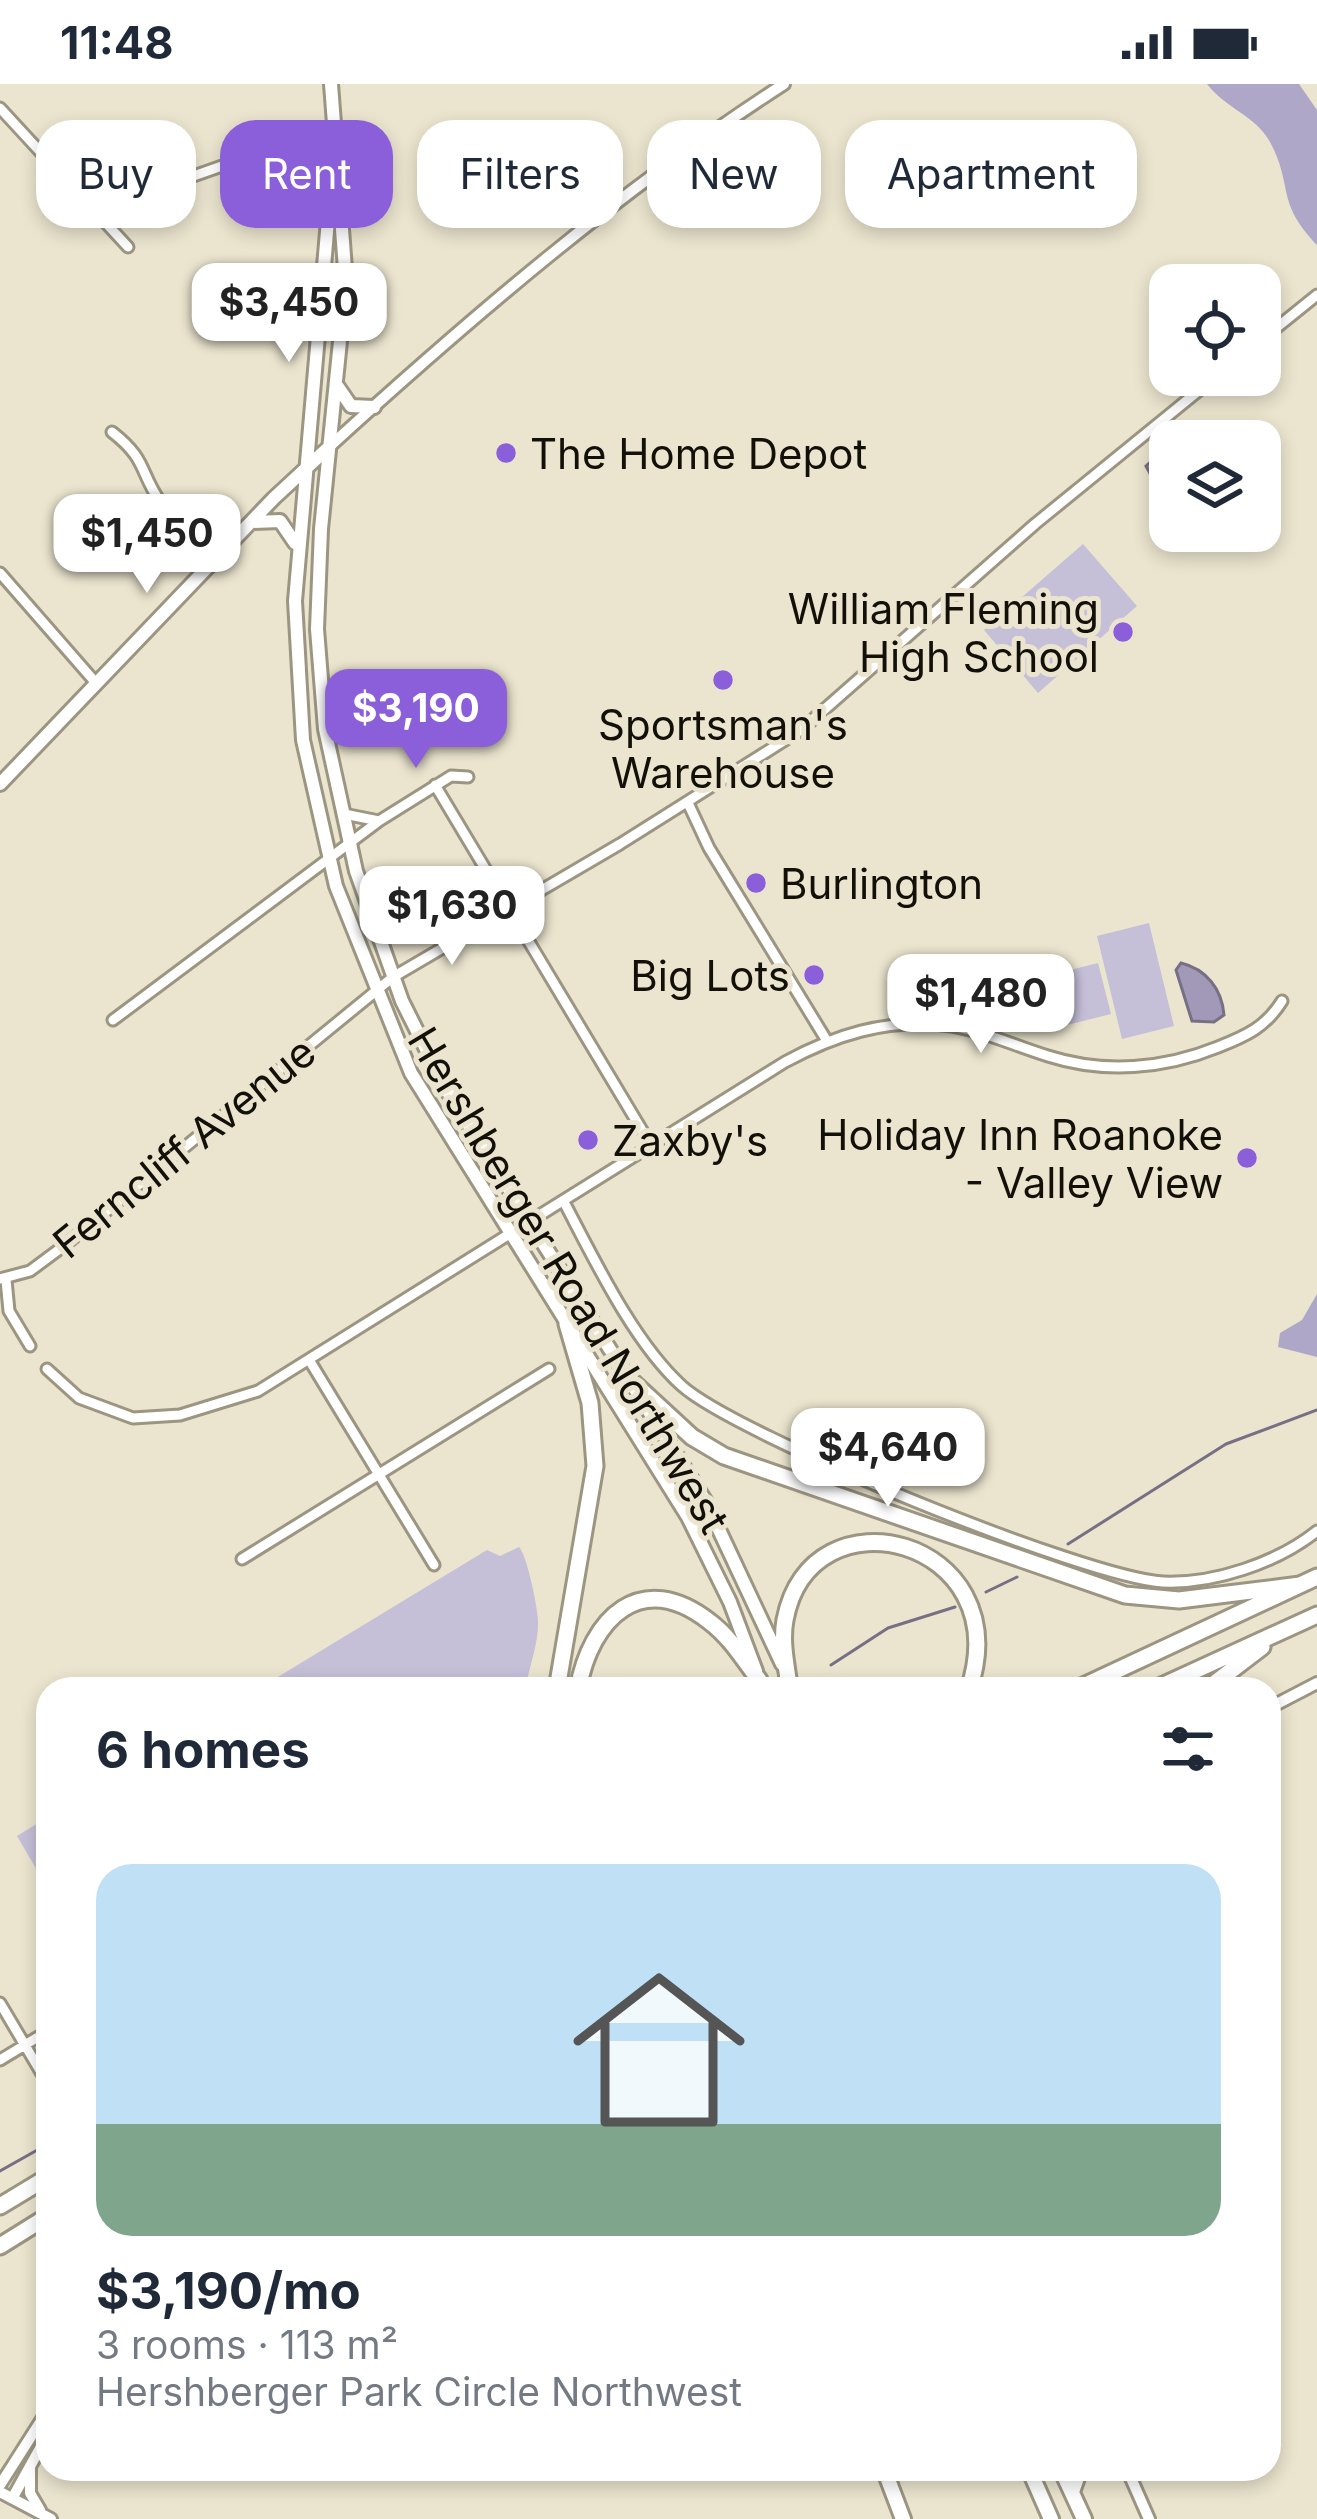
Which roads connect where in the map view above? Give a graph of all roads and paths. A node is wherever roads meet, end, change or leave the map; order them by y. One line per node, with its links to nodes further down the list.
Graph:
1 (331, 84): 4 (main road, Hershberger Road Northwest)
2 (784, 84): 12 (street)
3 (0, 108): 7 (street)
4 (332, 120)
5 (327, 228): 15 (main road, Hershberger Road Northwest)
6 (344, 228): 10 (main road, Hershberger Road Northwest)
7 (128, 247)
8 (1317, 295): 9 (street)
9 (1281, 324)
10 (337, 385): 12 (main road); 14 (main road, Hershberger Road Northwest)
11 (1192, 396): 24 (street, Ferncliff Avenue)
12 (374, 407): 14 (street)
13 (112, 431): 18 (street)
14 (329, 447): 15 (main road); 25 (main road, Hershberger Road Northwest)
15 (304, 471): 16 (main road); 17 (main road, Hershberger Road Northwest)
16 (250, 523): 17 (main road); 18 (main road)
17 (297, 551): 28 (main road, Hershberger Road Northwest)
18 (217, 558): 20 (main road)
19 (0, 573): 20 (street)
20 (96, 683): 22 (main road)
21 (468, 777): 23 (street)
22 (0, 783)
23 (435, 785): 26 (street); 29 (street)
24 (688, 803): 29 (street, Ferncliff Avenue); 34 (street)
25 (341, 813): 26 (street); 27 (main road, Hershberger Road Northwest)
26 (379, 821): 27 (street)
27 (348, 843): 28 (street); 30 (main road, Hershberger Road Northwest)
28 (328, 856): 31 (main road, Hershberger Road Northwest); 33 (street)
29 (508, 910): 30 (street, Ferncliff Avenue); 35 (street)
30 (392, 976): 31 (street, Ferncliff Avenue); 37 (main road, Hershberger Road Northwest)
31 (374, 991): 38 (main road, Hershberger Road Northwest); 39 (street, Ferncliff Avenue)
32 (1282, 1001): 34 (street)
33 (112, 1020)
34 (827, 1040): 35 (street)
35 (652, 1147): 36 (street)
36 (564, 1202): 37 (street); 47 (street)
37 (528, 1224): 38 (street); 45 (main road, Hershberger Road Northwest)
38 (510, 1236): 40 (main road, Hershberger Road Northwest); 42 (street)
39 (3, 1279): 41 (street)
40 (567, 1324): 54 (highway); 57 (main road, Hershberger Road Northwest)
41 (30, 1346)
42 (310, 1363): 44 (street); 46 (street)
43 (549, 1369): 46 (street)
44 (47, 1370)
45 (628, 1378): 51 (highway); 58 (main road, Hershberger Road Northwest)
46 (378, 1476): 48 (street); 49 (street)
47 (1317, 1531)
48 (242, 1559)
49 (434, 1565)
50 (1317, 1577): 51 (highway)
51 (1300, 1585): 61 (highway)
52 (1317, 1615): 53 (highway)
53 (1285, 1630): 62 (highway); 63 (highway)
54 (559, 1677)
55 (582, 1677): 56 (highway)
56 (754, 1677)
57 (757, 1677)
58 (786, 1677)
59 (789, 1677): 60 (highway)
60 (970, 1677)
61 (1103, 1677)
62 (1181, 1677)
63 (1223, 1677)
64 (1317, 1684): 65 (street)
65 (1281, 1702)
66 (0, 2003): 68 (street)
67 (36, 2038): 68 (street)
68 (25, 2045): 69 (street); 70 (street)
69 (0, 2060)
70 (36, 2064)
71 (36, 2184): 72 (highway)
72 (0, 2206)
73 (36, 2224): 74 (highway)
74 (0, 2246)
75 (36, 2427): 78 (street)
76 (36, 2452): 77 (street)
77 (32, 2458): 85 (street); 87 (street)
78 (14, 2459): 79 (street); 85 (street)
79 (0, 2471)
80 (889, 2481): 88 (main road)
81 (1035, 2481): 89 (main road)
82 (1067, 2481): 86 (main road)
83 (1076, 2481): 86 (main road)
84 (1132, 2481): 91 (street)
85 (4, 2491): 87 (street)
86 (1072, 2492): 90 (main road)
87 (46, 2516)
88 (903, 2519)
89 (1052, 2519)
90 (1084, 2519)
91 (1149, 2519)

